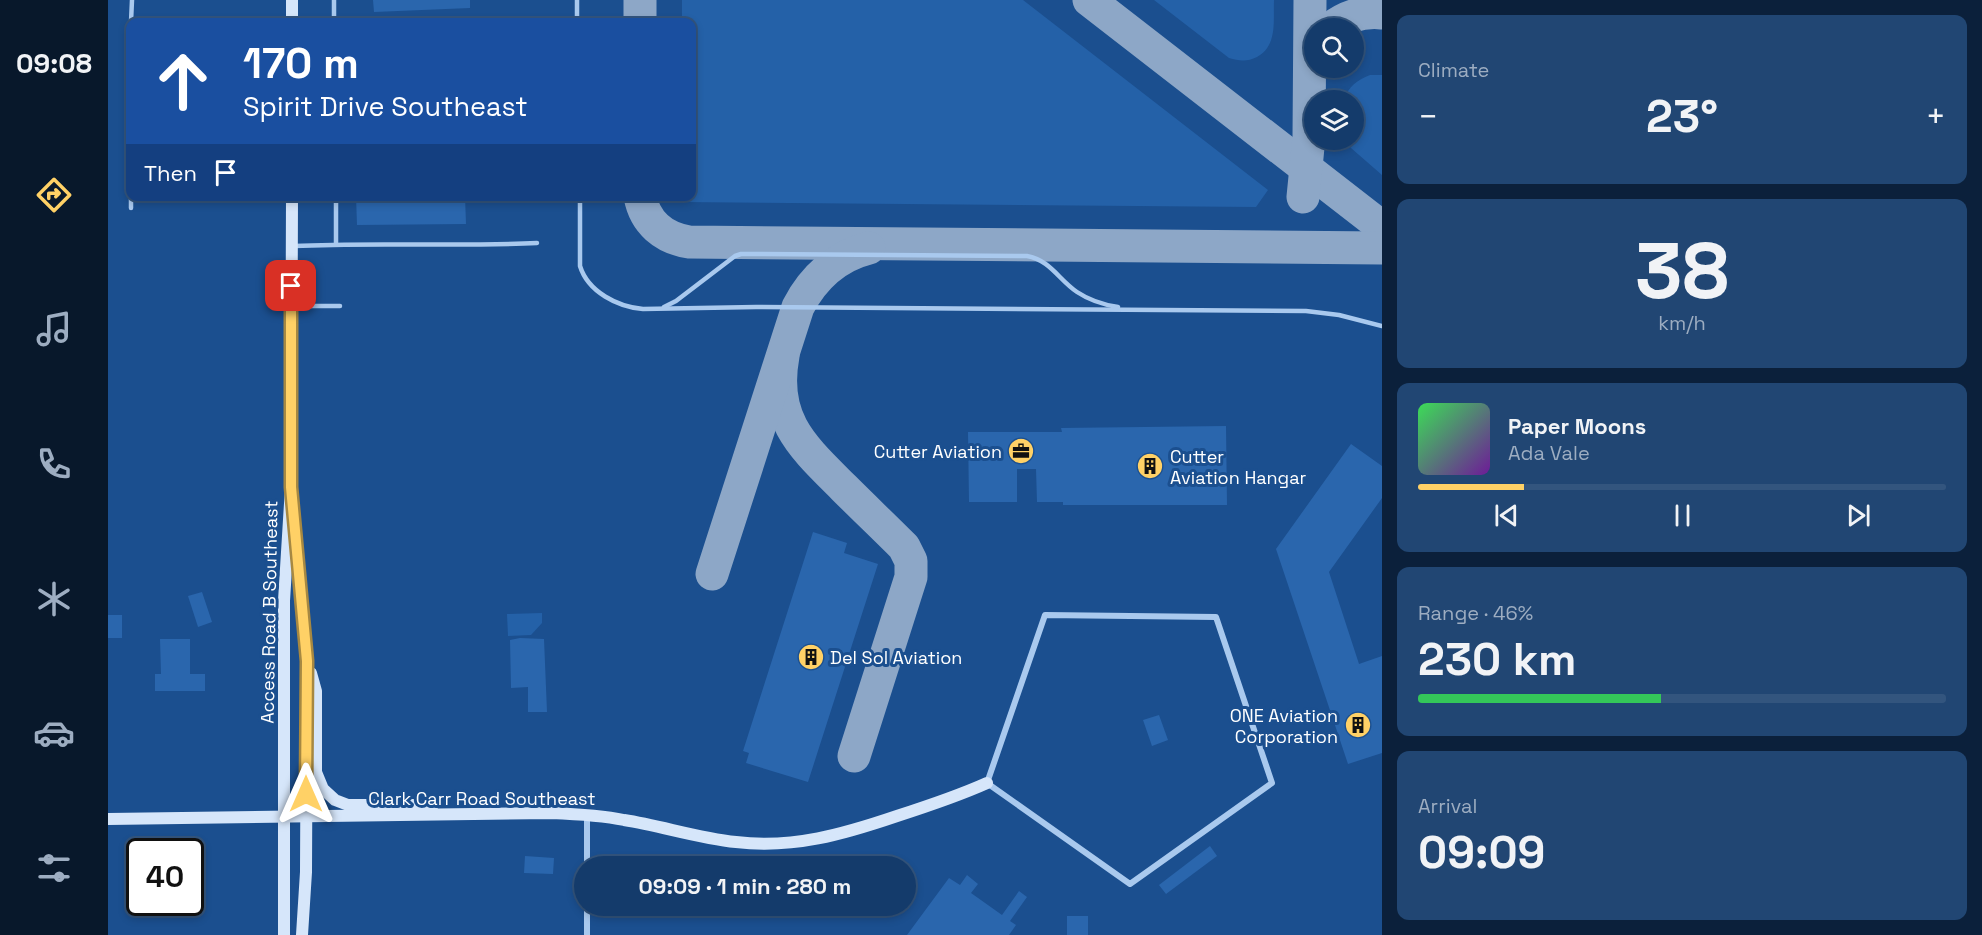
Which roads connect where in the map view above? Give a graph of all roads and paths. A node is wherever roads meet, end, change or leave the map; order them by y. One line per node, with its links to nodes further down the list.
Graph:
1 (132, 0): 5 (lane)
2 (292, 0): 6 (street)
3 (333, 0): 7 (lane)
4 (576, 0): 8 (lane)
5 (130, 18)
6 (292, 18)
7 (334, 18)
8 (577, 18)
9 (131, 201): 13 (lane)
10 (291, 201): 16 (street)
11 (336, 201): 15 (lane)
12 (580, 201): 19 (lane)
13 (131, 208)
14 (537, 243): 15 (lane)
15 (336, 244): 16 (lane)
16 (291, 246): 17 (street)
17 (291, 306): 18 (lane); 22 (street)
18 (340, 306)
19 (659, 308): 20 (lane); 20 (lane)
20 (1140, 310): 21 (lane)
21 (1382, 326)
22 (291, 487): 23 (street, Access Road B Southeast); 27 (street, Access Road B Southeast)
23 (307, 661): 25 (street); 28 (street, Access Road B Southeast)
24 (987, 783): 24 (street); 26 (street, Clark Carr Road Southeast)
25 (437, 814): 26 (street, Clark Carr Road Southeast); 28 (street, Clark Carr Road Southeast)
26 (587, 814): 30 (street)
27 (285, 816): 28 (street, Clark Carr Road Southeast); 29 (street, Clark Carr Road Southeast); 32 (street, Access Road B Southeast)
28 (306, 816): 33 (street, Access Road B Southeast)
29 (108, 819)
30 (587, 856)
31 (587, 916): 34 (street)
32 (284, 935)
33 (302, 935)
34 (587, 935)

